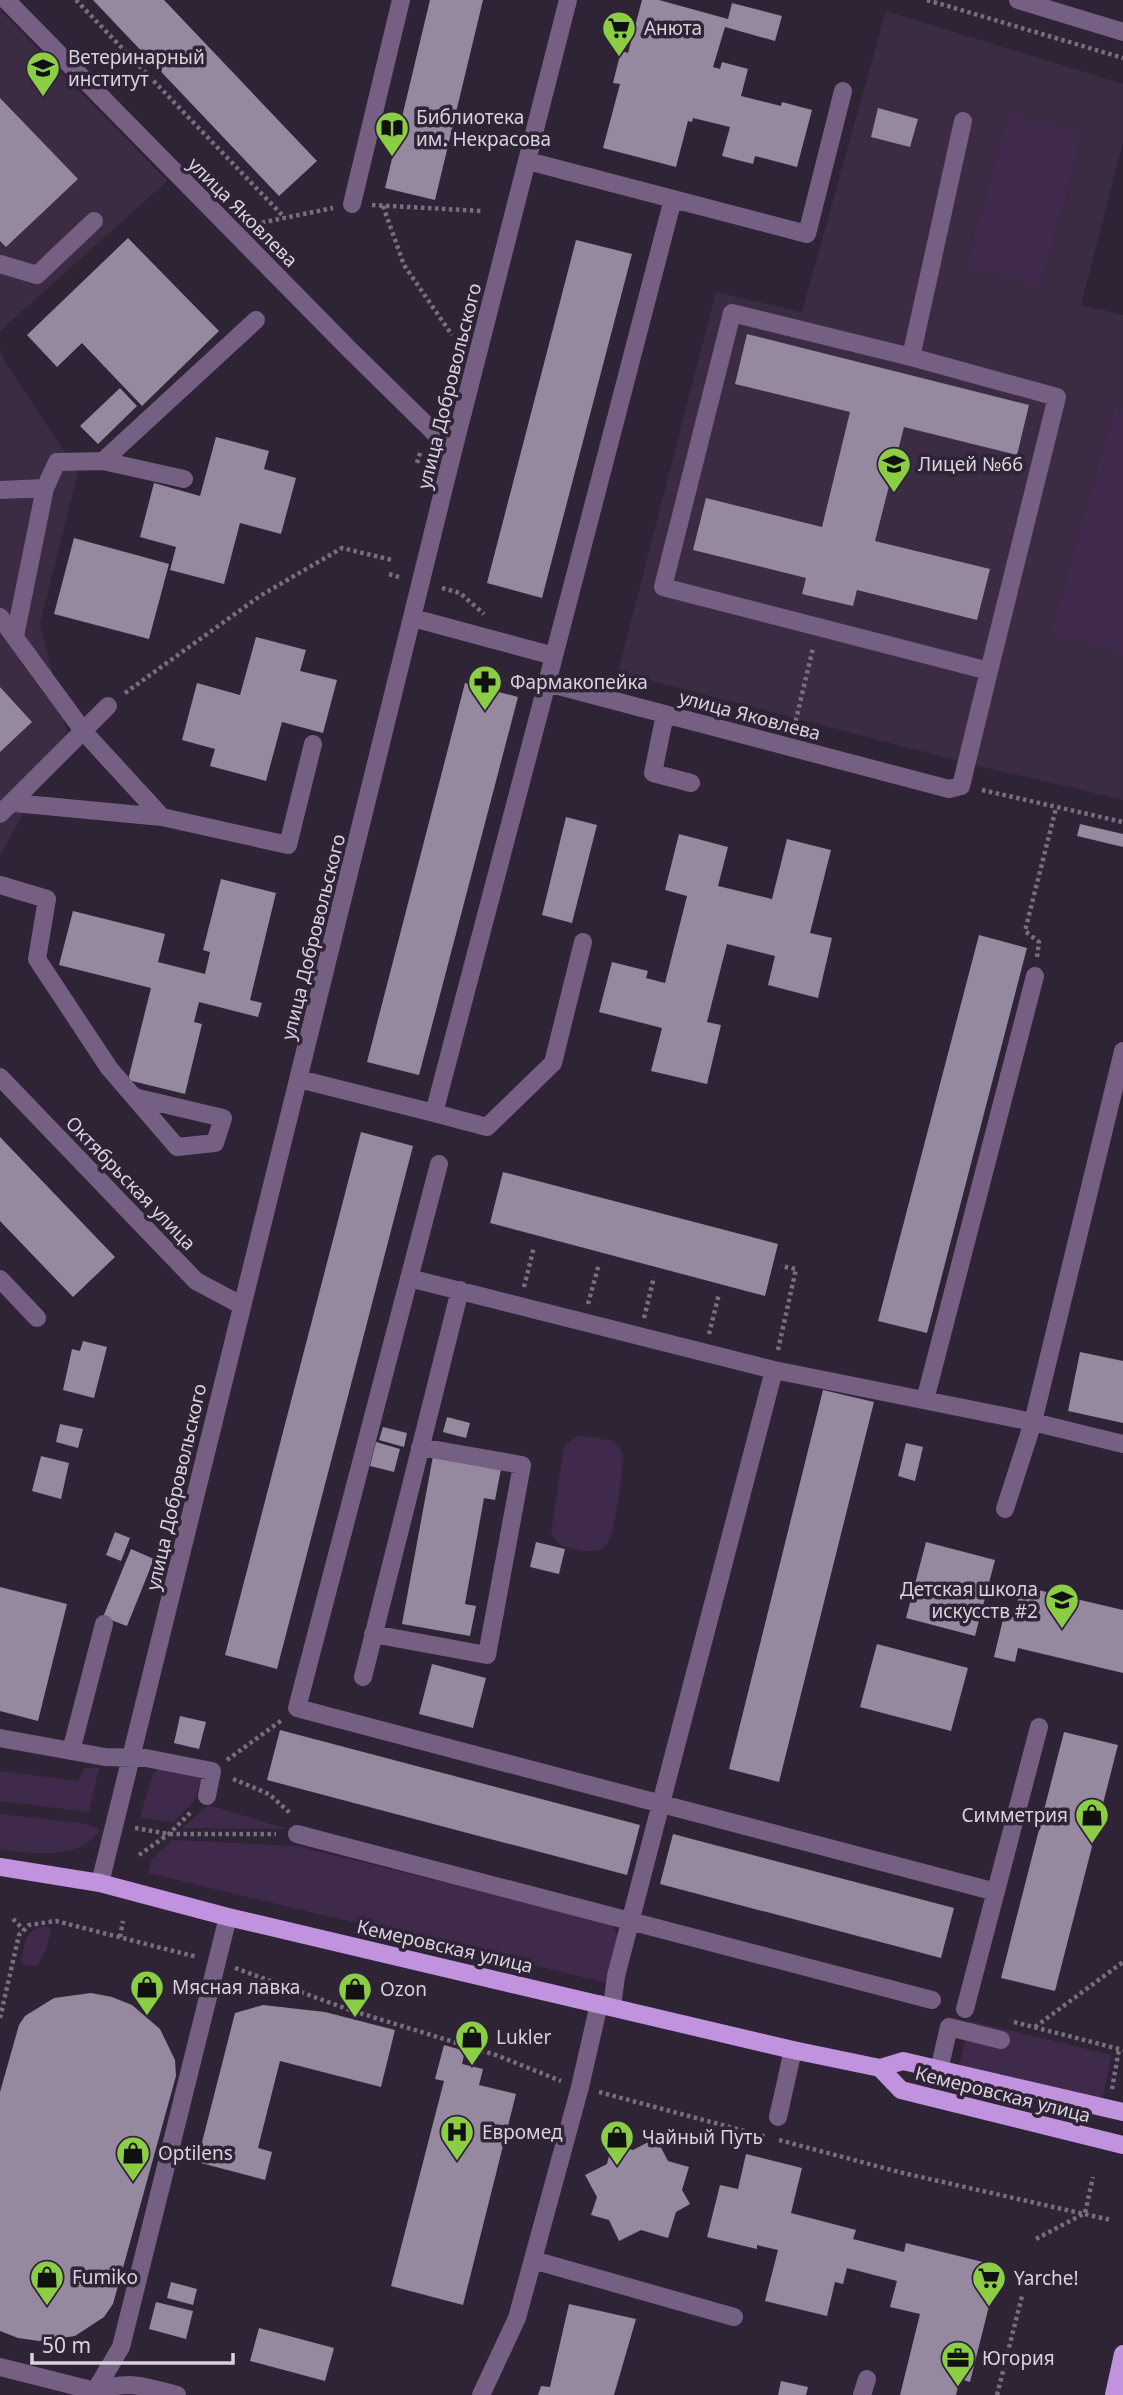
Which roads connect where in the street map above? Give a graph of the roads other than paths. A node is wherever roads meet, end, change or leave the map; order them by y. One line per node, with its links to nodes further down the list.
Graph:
1 (401, 0): 10 (street)
2 (568, 0): 8 (street, улица Добровольского)
3 (1018, 0): 5 (street)
4 (12, 2): 15 (street, улица Яковлева)
5 (1123, 32)
6 (844, 91): 9 (street)
7 (963, 121): 14 (street)
8 (528, 161): 9 (street); 15 (street, улица Добровольского)
9 (673, 199): 23 (street)
10 (352, 204)
11 (94, 221): 12 (street)
12 (0, 264)
13 (256, 320): 16 (street)
14 (911, 357): 24 (street); 24 (street)
15 (453, 451): 21 (street, улица Добровольского)
16 (103, 461): 17 (street); 18 (street)
17 (184, 479)
18 (45, 488): 19 (street); 22 (street)
19 (0, 489)
20 (0, 617): 22 (street)
21 (413, 618): 23 (street); 38 (street, улица Добровольского)
22 (15, 636): 28 (street)
23 (554, 656): 25 (street)
24 (989, 671): 27 (street, улица Яковлева)
25 (547, 683): 27 (street, улица Яковлева); 40 (street)
26 (108, 706): 28 (street)
27 (665, 714): 30 (street)
28 (84, 732): 31 (street); 32 (street)
29 (313, 744): 32 (street)
30 (691, 783)
31 (7, 808): 32 (street)
32 (162, 817)
33 (0, 885): 39 (street)
34 (583, 942): 40 (street)
35 (1035, 975): 48 (street)
36 (1122, 1059): 49 (street)
37 (0, 1077): 45 (street, Октябрьская улица)
38 (299, 1079): 40 (street); 45 (street, улица Добровольского)
39 (134, 1097): 39 (street)
40 (435, 1113)
41 (439, 1164): 42 (street)
42 (409, 1278): 44 (street); 61 (street)
43 (0, 1279): 46 (street)
44 (460, 1290): 47 (street); 51 (street)
45 (242, 1305): 59 (street, улица Добровольского)
46 (37, 1318)
47 (774, 1370): 48 (street); 61 (street)
48 (925, 1400): 49 (street)
49 (1033, 1422): 50 (street); 52 (street)
50 (1123, 1444)
51 (420, 1447): 54 (street); 54 (street)
52 (1005, 1509)
53 (104, 1624): 58 (street)
54 (373, 1634): 55 (street)
55 (363, 1677)
56 (1039, 1727): 65 (street)
57 (0, 1738): 58 (street)
58 (71, 1751): 59 (street)
59 (130, 1757): 60 (street); 64 (street, улица Добровольского)
60 (207, 1796)
61 (661, 1804): 65 (street); 67 (street)
62 (297, 1834): 67 (street)
63 (0, 1867): 64 (main road, Кемеровская улица)
64 (100, 1883): 66 (main road, Кемеровская улица)
65 (996, 1892): 70 (street)
66 (228, 1917): 69 (main road, Кемеровская улица); 82 (street)
67 (631, 1922): 68 (street); 69 (street)
68 (932, 2000)
69 (606, 2005): 72 (main road, Кемеровская улица); 78 (street)
70 (965, 2009)
71 (1001, 2040): 74 (street)
72 (793, 2050): 73 (main road, Кемеровская улица); 76 (street)
73 (880, 2068): 74 (main road, Кемеровская улица); 77 (main road, Кемеровская улица)
74 (939, 2070): 75 (main road, Кемеровская улица)
75 (1123, 2112)
76 (778, 2117)
77 (1123, 2145)
78 (533, 2260): 79 (street); 84 (street)
79 (734, 2317)
80 (1123, 2354): 85 (main road)
81 (0, 2367): 82 (street)
82 (95, 2392): 83 (street)
83 (177, 2395)
84 (481, 2395)
85 (1114, 2395)

